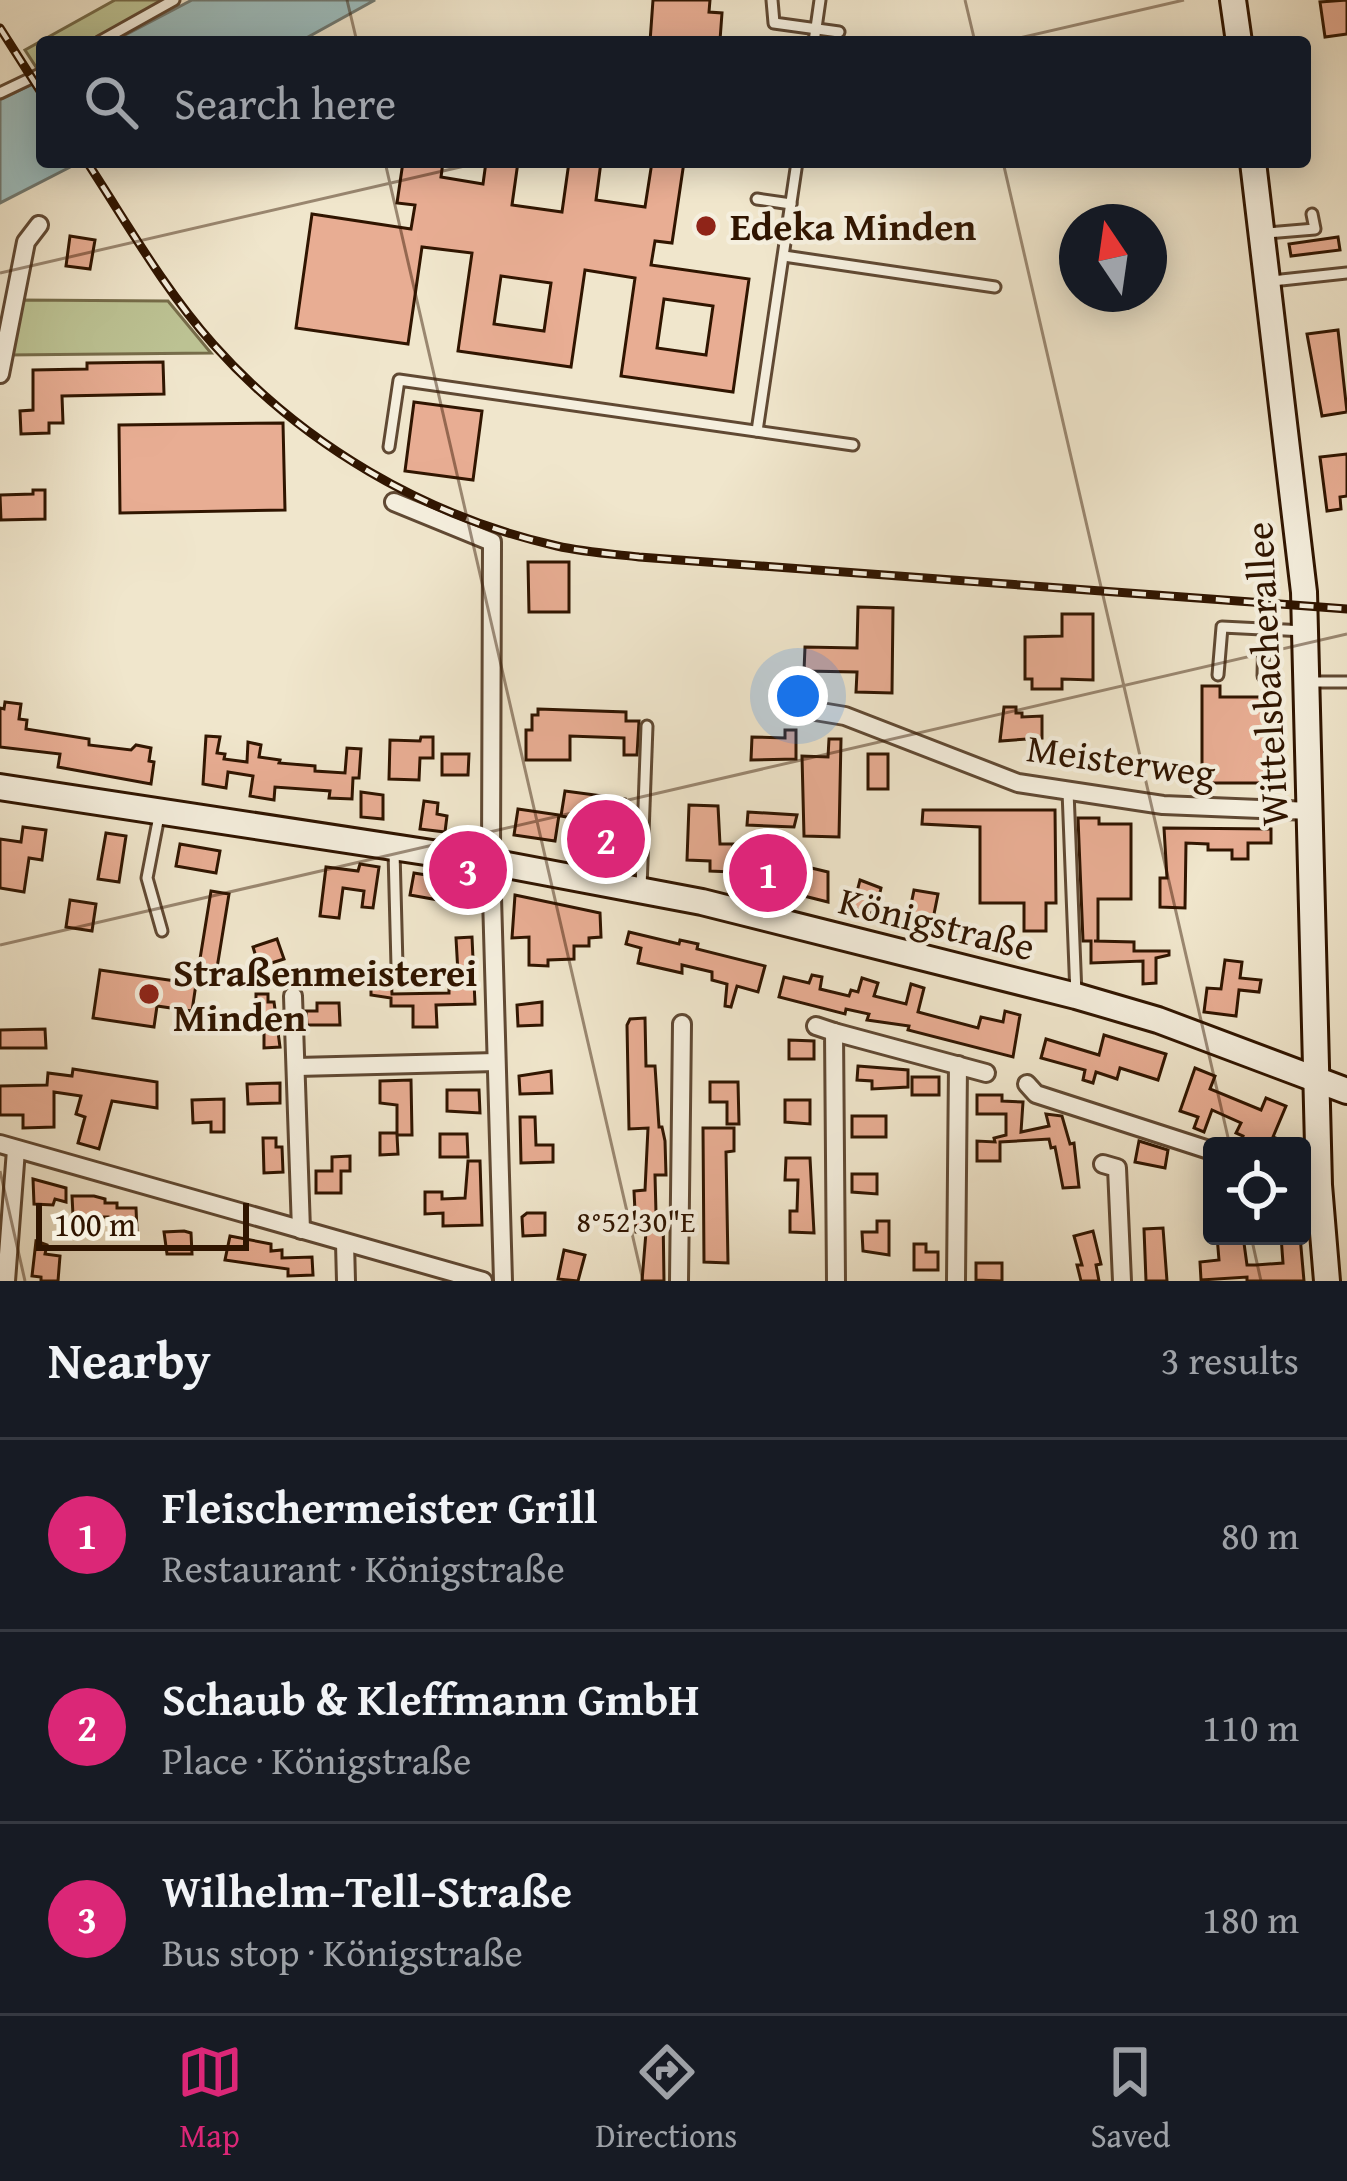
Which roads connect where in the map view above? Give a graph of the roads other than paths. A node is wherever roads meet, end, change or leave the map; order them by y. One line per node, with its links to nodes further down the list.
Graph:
1 (174, 0): 7 (lane)
2 (772, 0): 5 (lane)
3 (820, 0): 5 (lane)
4 (1234, 0): 9 (main road)
5 (816, 28): 6 (lane); 8 (lane)
6 (839, 32)
7 (110, 36)
8 (815, 36)
9 (1237, 36)
10 (36, 77): 11 (lane)
11 (0, 93)
12 (796, 168): 15 (lane)
13 (1254, 168): 18 (main road, Wittelsbacherallee)
14 (757, 199): 15 (lane)
15 (791, 204): 19 (lane)
16 (1312, 214): 18 (lane)
17 (39, 225): 23 (street)
18 (1261, 234): 21 (main road, Wittelsbacherallee)
19 (784, 256): 22 (lane); 24 (lane)
20 (1347, 273): 21 (lane)
21 (1267, 282): 29 (main road, Wittelsbacherallee)
22 (995, 287)
23 (0, 374)
24 (757, 431): 25 (lane); 26 (lane)
25 (853, 446)
26 (389, 447)
27 (394, 502): 41 (street)
28 (1264, 629): 29 (lane); 30 (lane); 31 (lane)
29 (1305, 631): 32 (main road, Wittelsbacherallee)
30 (1218, 675)
31 (1263, 676)
32 (1306, 682): 33 (lane); 39 (main road, Wittelsbacherallee)
33 (1347, 682)
34 (791, 707): 37 (street, Meisterweg)
35 (647, 726): 42 (lane)
36 (0, 787): 38 (main road, Königstraße)
37 (1068, 791): 39 (street, Meisterweg); 46 (lane)
38 (160, 811): 40 (main road, Königstraße); 43 (lane)
39 (1310, 811): 52 (main road, Wittelsbacherallee)
40 (394, 848): 41 (main road, Königstraße); 44 (lane)
41 (491, 862): 42 (main road, Königstraße); 48 (street)
42 (641, 888): 46 (main road, Königstraße)
43 (162, 932)
44 (397, 966)
45 (293, 996): 50 (street)
46 (1076, 996): 52 (main road, Königstraße)
47 (682, 1024): 65 (street)
48 (496, 1062): 50 (street); 64 (street)
49 (958, 1065): 51 (street); 66 (street); 67 (street)
50 (297, 1067): 59 (street)
51 (986, 1073)
52 (1317, 1080): 54 (main road, Königstraße); 58 (main road, Wittelsbacherallee)
53 (1027, 1084): 56 (street)
54 (1347, 1090)
55 (8, 1147): 59 (street); 61 (street)
56 (1203, 1148)
57 (1102, 1164): 68 (street)
58 (1311, 1183): 69 (main road, Wittelsbacherallee)
59 (301, 1229): 60 (street)
60 (345, 1243): 62 (street); 63 (street)
61 (7, 1281)
62 (346, 1281)
63 (484, 1281)
64 (503, 1281)
65 (679, 1281)
66 (836, 1281)
67 (956, 1281)
68 (1122, 1281)
69 (1327, 1281)

